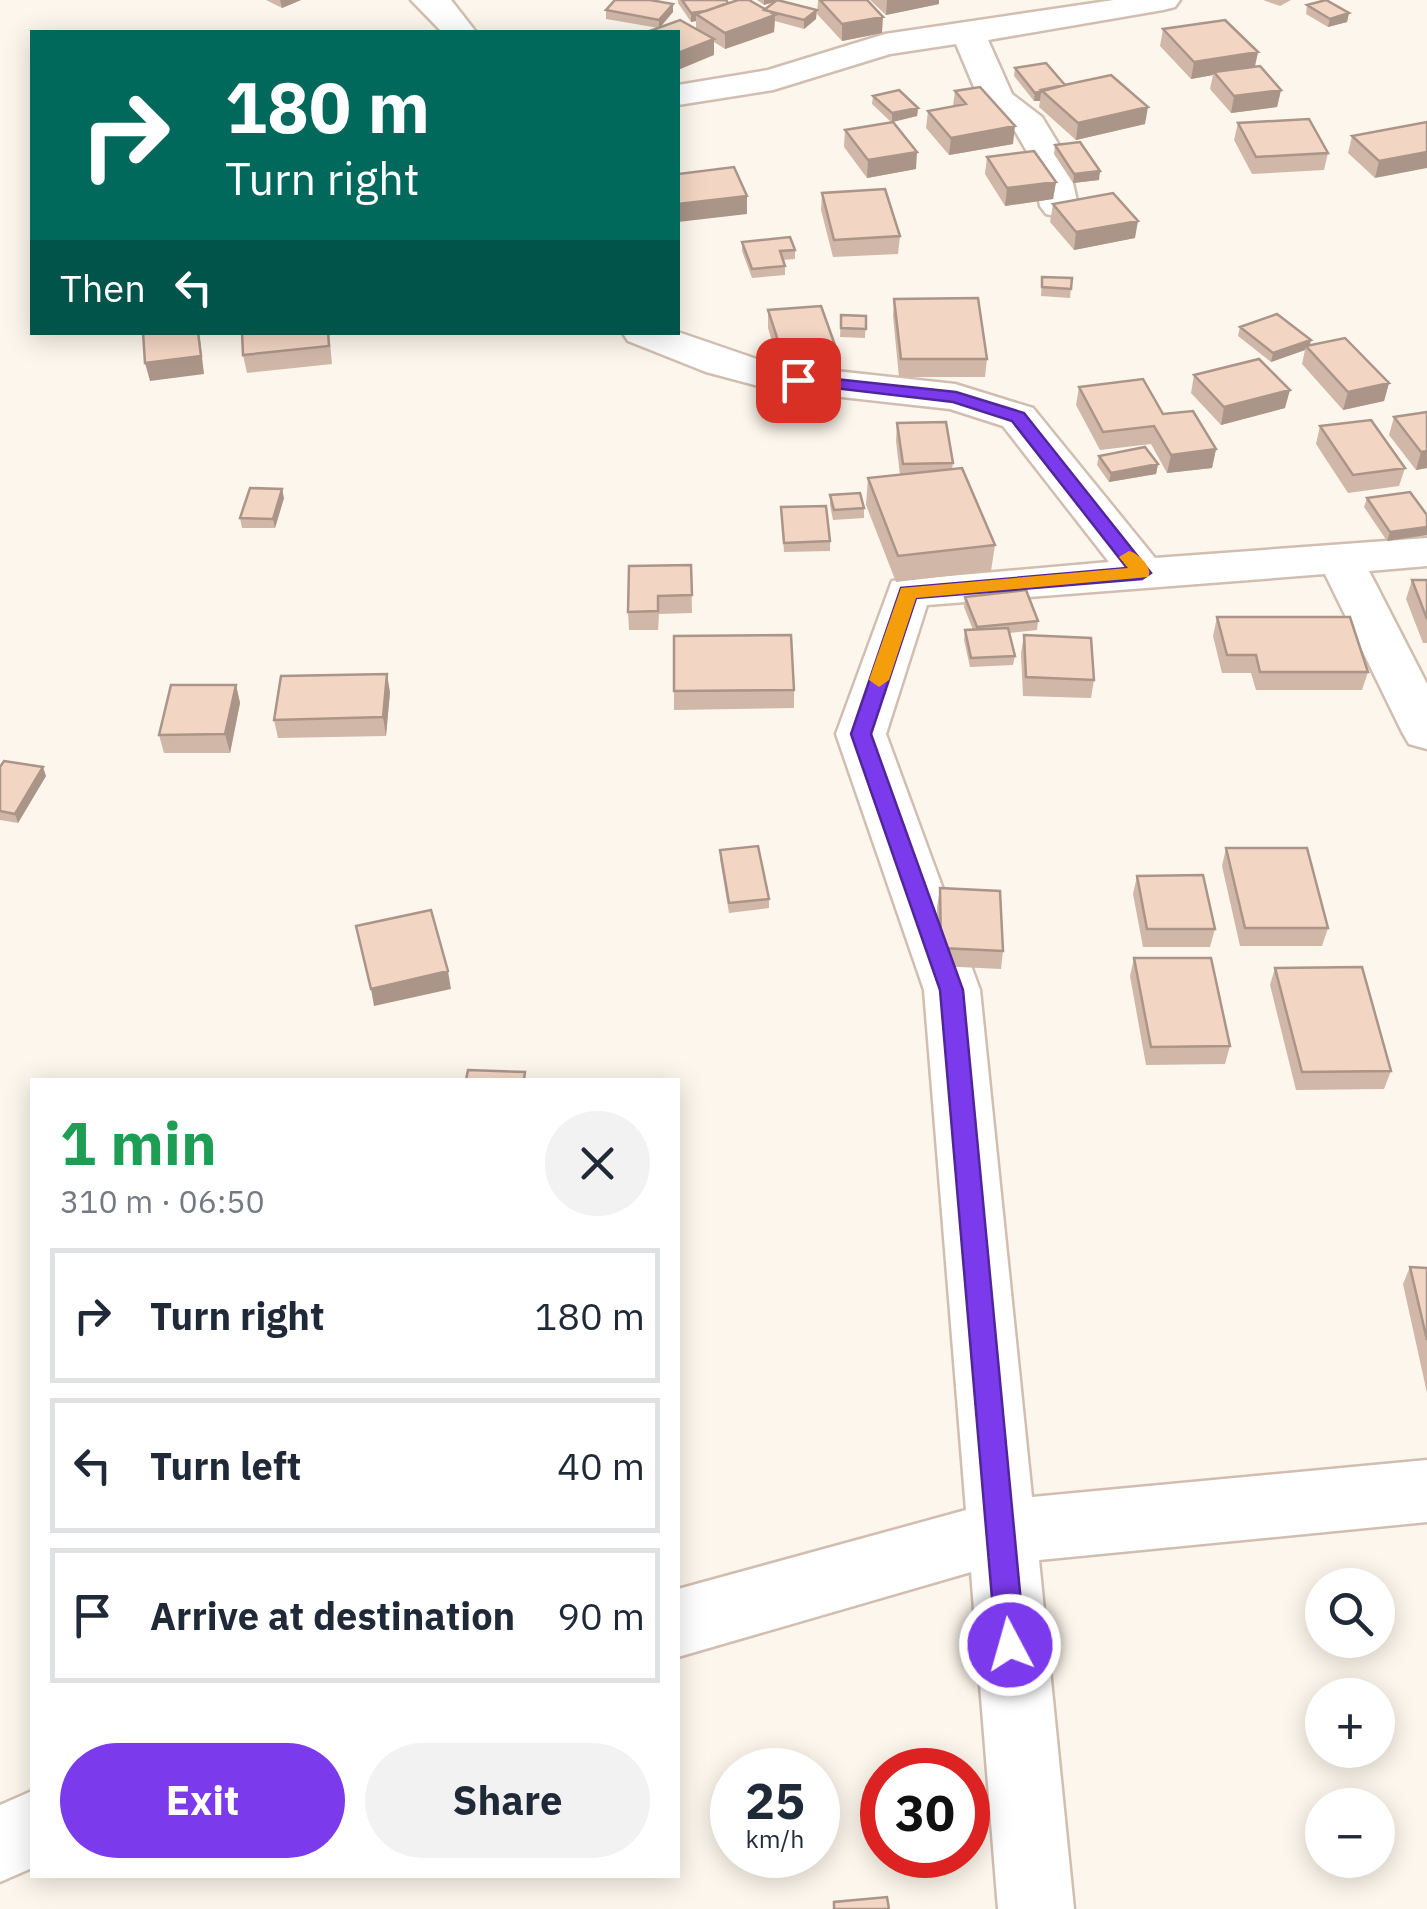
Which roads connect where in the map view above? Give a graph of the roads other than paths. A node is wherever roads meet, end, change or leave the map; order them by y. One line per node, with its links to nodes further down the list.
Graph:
1 (428, 0): 3 (street)
2 (1163, 0): 4 (street)
3 (457, 30)
4 (968, 32): 5 (street); 6 (street)
5 (680, 95)
6 (1059, 206)
7 (650, 335): 10 (street)
8 (1427, 552): 9 (street)
9 (1339, 557): 10 (street); 11 (street)
10 (1142, 573): 13 (street)
11 (1427, 732)
12 (1427, 1491): 13 (street)
13 (1000, 1532): 14 (street); 17 (street)
14 (680, 1622)
15 (30, 1830): 16 (street)
16 (0, 1844)
17 (1036, 1909)

